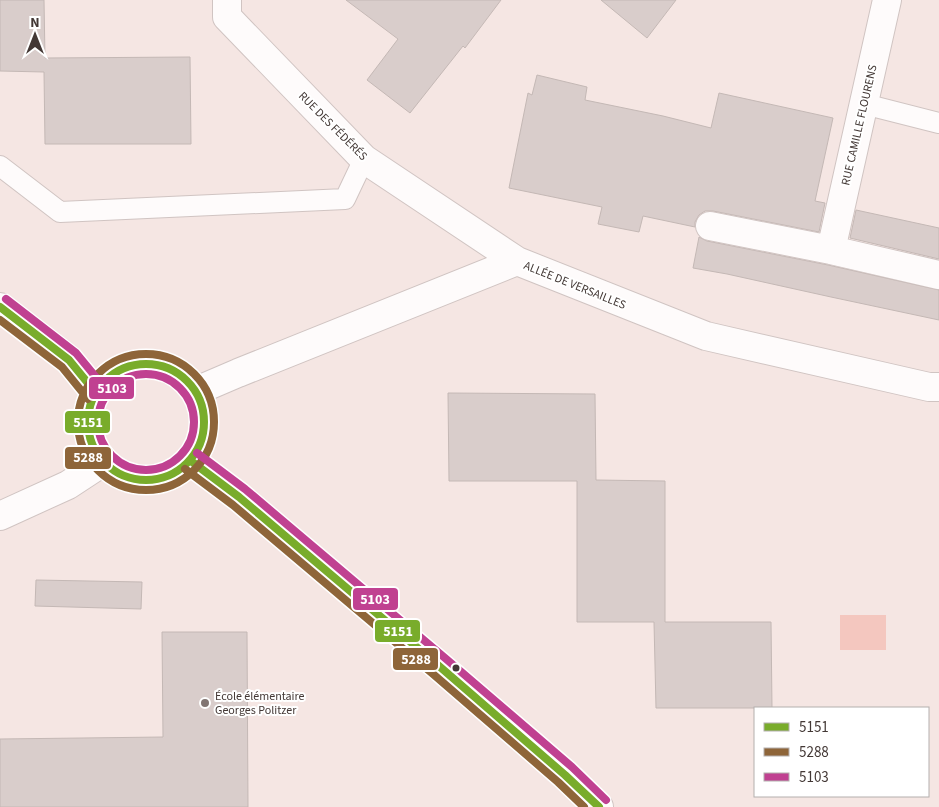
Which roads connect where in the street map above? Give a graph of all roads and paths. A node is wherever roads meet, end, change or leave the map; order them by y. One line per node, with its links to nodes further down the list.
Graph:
1 (227, 0): 5 (street, RUE DES FÉDÉRÉS)
2 (887, 0): 3 (street, RUE CAMILLE FLOURENS)
3 (864, 104): 4 (lane); 8 (street, RUE CAMILLE FLOURENS)
4 (939, 122)
5 (364, 159): 6 (lane); 9 (street, RUE DES FÉDÉRÉS)
6 (0, 166)
7 (710, 226): 8 (street)
8 (832, 250): 10 (street)
9 (517, 261): 12 (street, ALLÉE DE VERSAILLES); 13 (street, ALLÉE DE VERSAILLES)
10 (939, 274)
11 (0, 307): 14 (street)
12 (939, 388)
13 (196, 391): 14 (street); 15 (street)
14 (96, 393): 16 (street)
15 (191, 461): 16 (street); 18 (street)
16 (103, 462): 17 (street)
17 (0, 516)
18 (599, 807)

